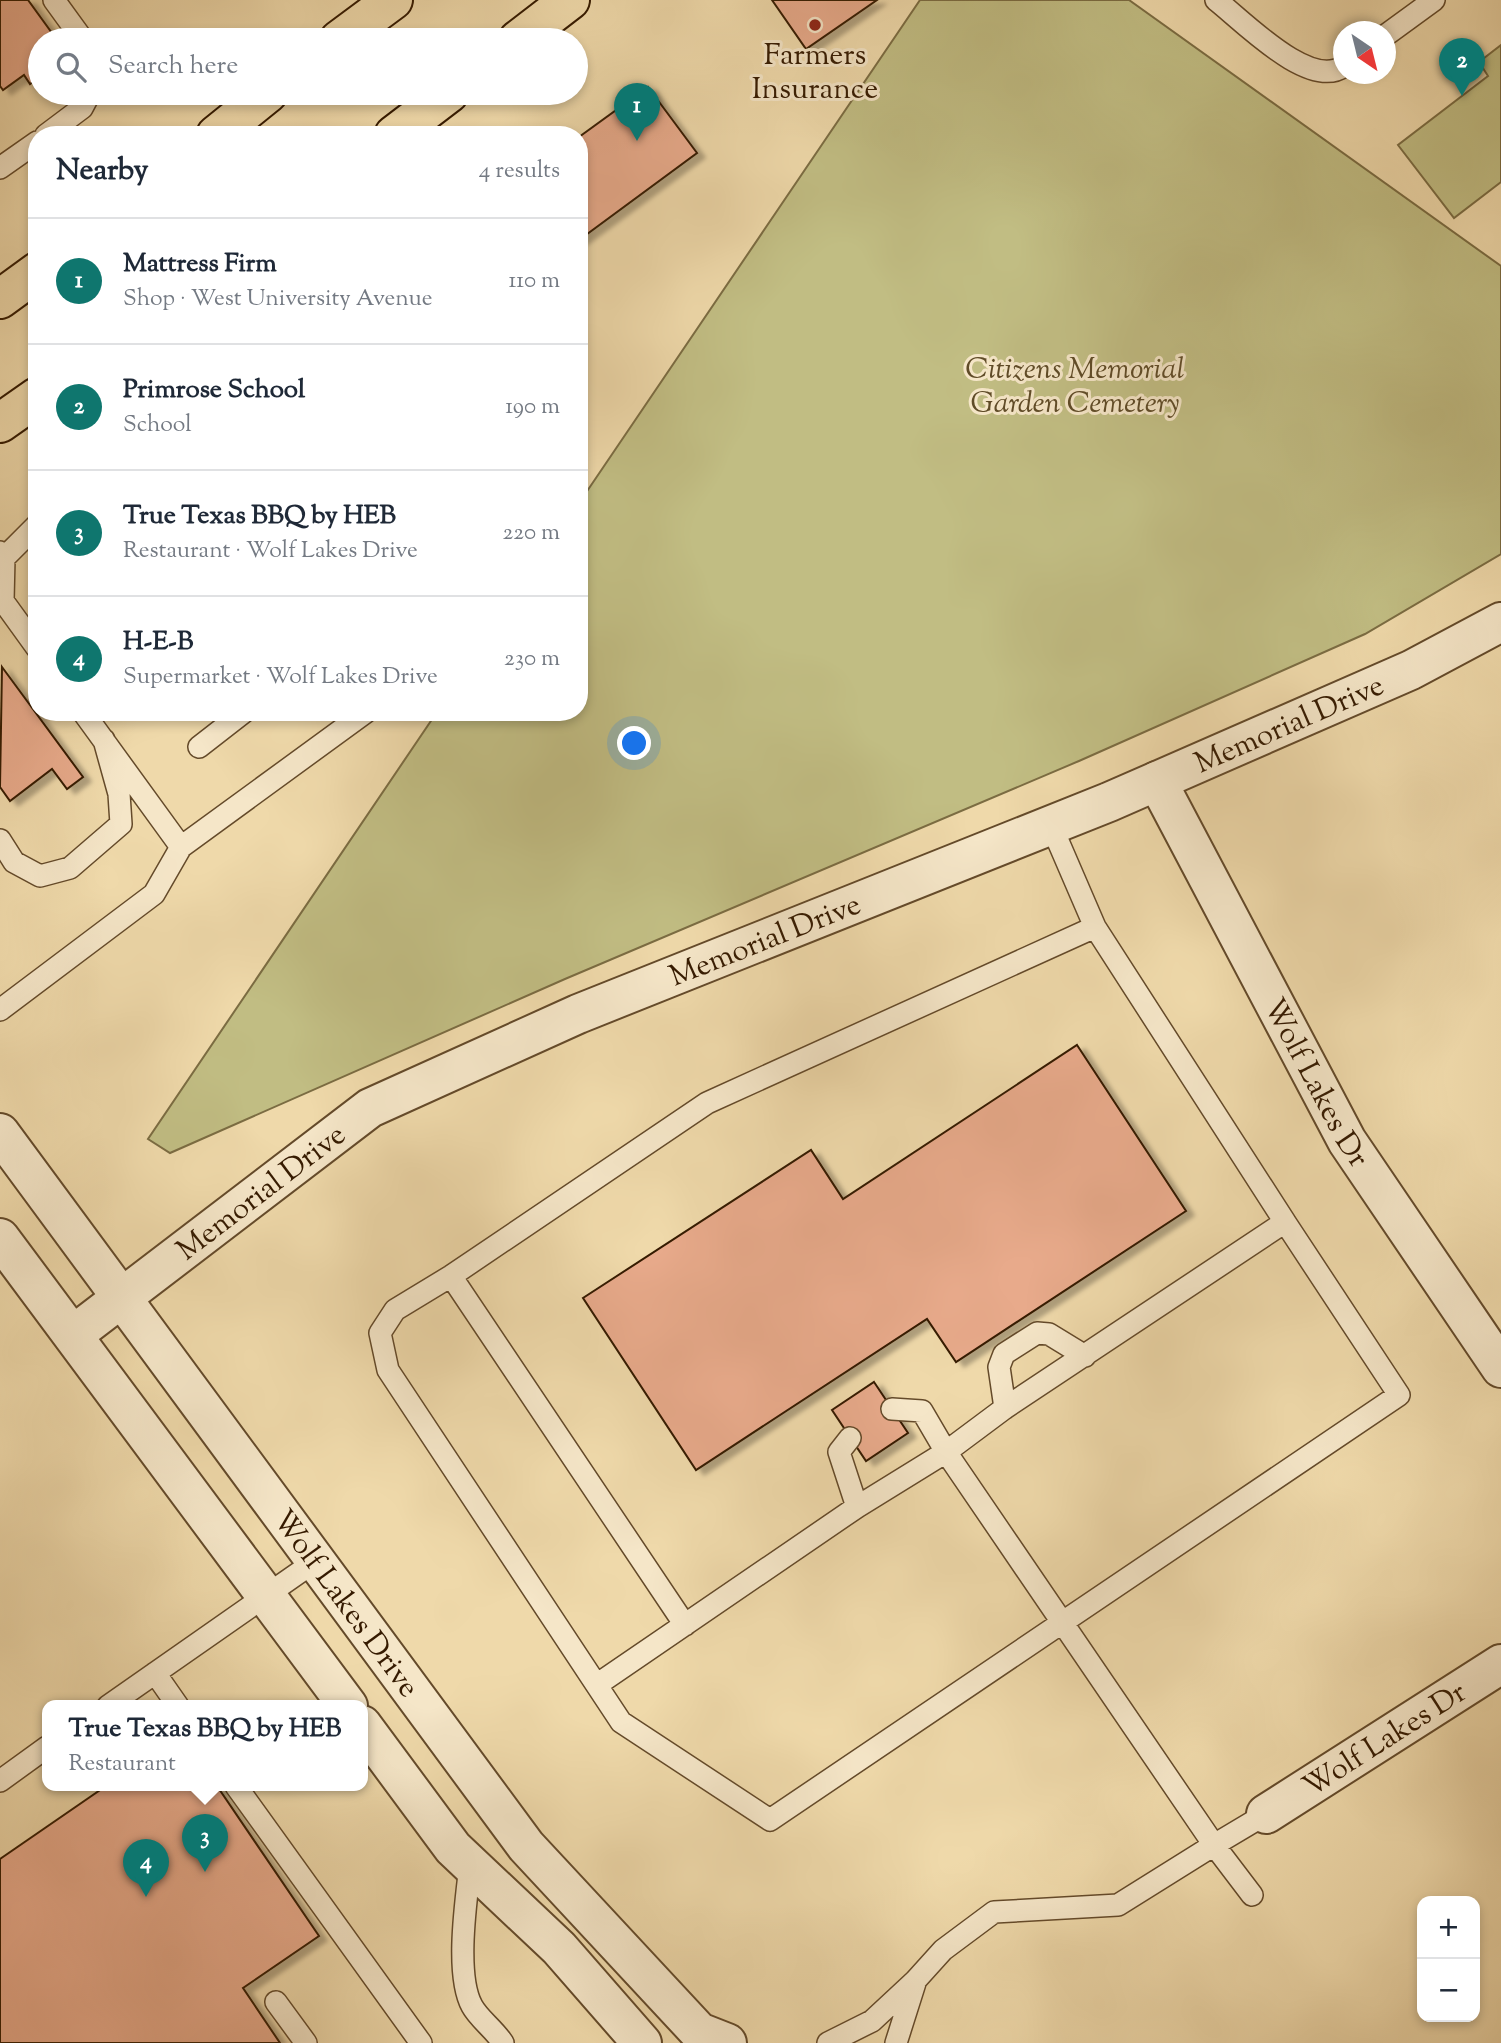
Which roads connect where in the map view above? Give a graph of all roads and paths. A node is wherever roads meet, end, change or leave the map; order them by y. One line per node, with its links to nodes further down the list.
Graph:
1 (54, 0): 7 (lane)
2 (393, 0): 8 (main road)
3 (570, 0): 9 (main road)
4 (1216, 0): 10 (lane)
5 (1434, 0): 6 (lane)
6 (1396, 27)
7 (74, 28)
8 (355, 28)
9 (534, 28)
10 (1333, 72)
11 (84, 105): 14 (lane)
12 (253, 105): 15 (main road)
13 (433, 105): 16 (main road)
14 (58, 126)
15 (227, 126)
16 (406, 126)
17 (28, 149): 18 (lane)
18 (0, 169)
19 (28, 279): 20 (main road)
20 (0, 299)
21 (28, 404): 22 (main road)
22 (0, 424)
23 (28, 533): 24 (lane)
24 (2, 555): 26 (lane)
25 (1501, 622): 32 (street, Memorial Drive)
26 (28, 636)
27 (90, 721): 30 (lane)
28 (232, 721): 31 (lane)
29 (354, 721): 35 (lane)
30 (104, 740): 34 (lane); 35 (lane)
31 (199, 747)
32 (1157, 781): 33 (street, Memorial Drive); 45 (street, Wolf Lakes Dr)
33 (1051, 825): 36 (lane); 42 (street, Memorial Drive)
34 (0, 840)
35 (181, 847): 37 (lane)
36 (1095, 928): 39 (lane); 41 (lane)
37 (0, 1010)
38 (0, 1133): 42 (street, Wolf Lakes Drive)
39 (1285, 1222): 44 (lane); 53 (lane)
40 (0, 1238): 43 (street, Wolf Lakes Drive)
41 (451, 1276): 54 (lane); 57 (lane)
42 (125, 1298): 43 (street, Memorial Drive); 51 (street, Wolf Lakes Drive)
43 (73, 1335): 52 (street, Wolf Lakes Drive)
44 (1086, 1356): 46 (lane); 46 (lane)
45 (1501, 1368)
46 (1005, 1408): 49 (lane)
47 (892, 1409): 49 (lane)
48 (850, 1437): 50 (lane)
49 (946, 1452): 50 (lane); 53 (lane)
50 (857, 1507): 54 (lane)
51 (317, 1560): 52 (lane); 75 (street, Wolf Lakes Drive)
52 (266, 1595): 56 (lane); 60 (street, Wolf Lakes Drive)
53 (1063, 1623): 57 (lane); 66 (lane)
54 (685, 1625): 57 (lane)
55 (1501, 1664): 65 (street, Wolf Lakes Dr)
56 (155, 1673): 58 (lane); 59 (lane)
57 (598, 1684)
58 (117, 1700)
59 (174, 1700)
60 (344, 1700)
61 (368, 1733): 67 (street, Wolf Lakes Drive)
62 (42, 1751): 63 (lane)
63 (0, 1781)
64 (240, 1791): 72 (lane)
65 (1266, 1814): 66 (lane)
66 (1214, 1845): 68 (lane); 69 (lane)
67 (470, 1866): 73 (lane); 74 (street, Wolf Lakes Drive)
68 (1252, 1895)
69 (915, 1981): 76 (lane); 77 (lane)
70 (276, 2002): 71 (lane)
71 (306, 2043)
72 (421, 2043)
73 (503, 2043)
74 (642, 2043)
75 (727, 2043)
76 (828, 2043)
77 (896, 2043)

